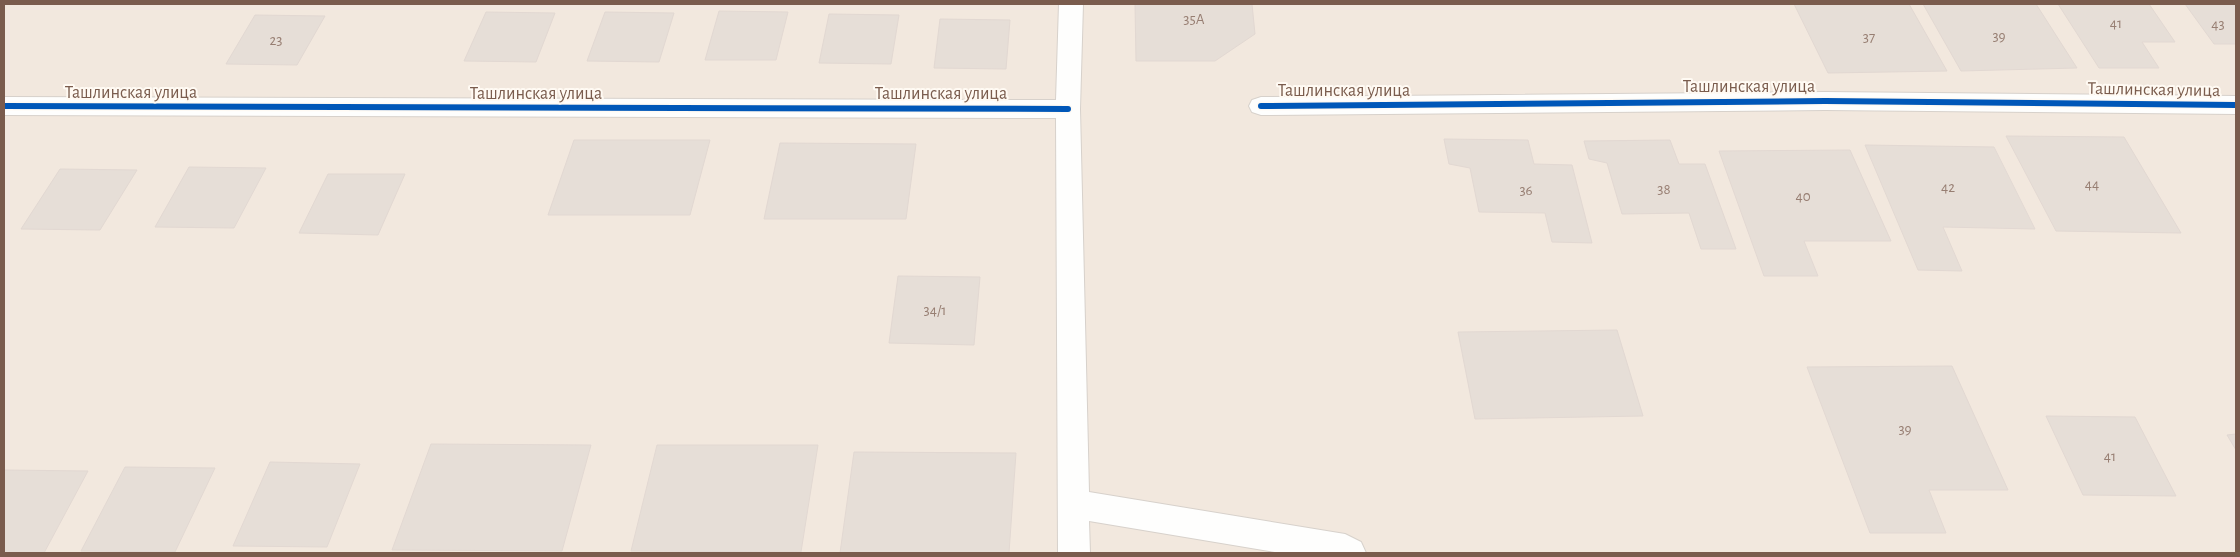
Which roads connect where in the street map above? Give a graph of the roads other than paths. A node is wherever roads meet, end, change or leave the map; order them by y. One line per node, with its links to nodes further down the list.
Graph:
1 (1071, 4): 5 (street)
2 (2236, 105): 4 (street, Ташлинская улица)
3 (4, 106): 5 (street, Ташлинская улица)
4 (1261, 106)
5 (1068, 109): 6 (street)
6 (1074, 504): 7 (street); 8 (street)
7 (1074, 553)
8 (1350, 553)

